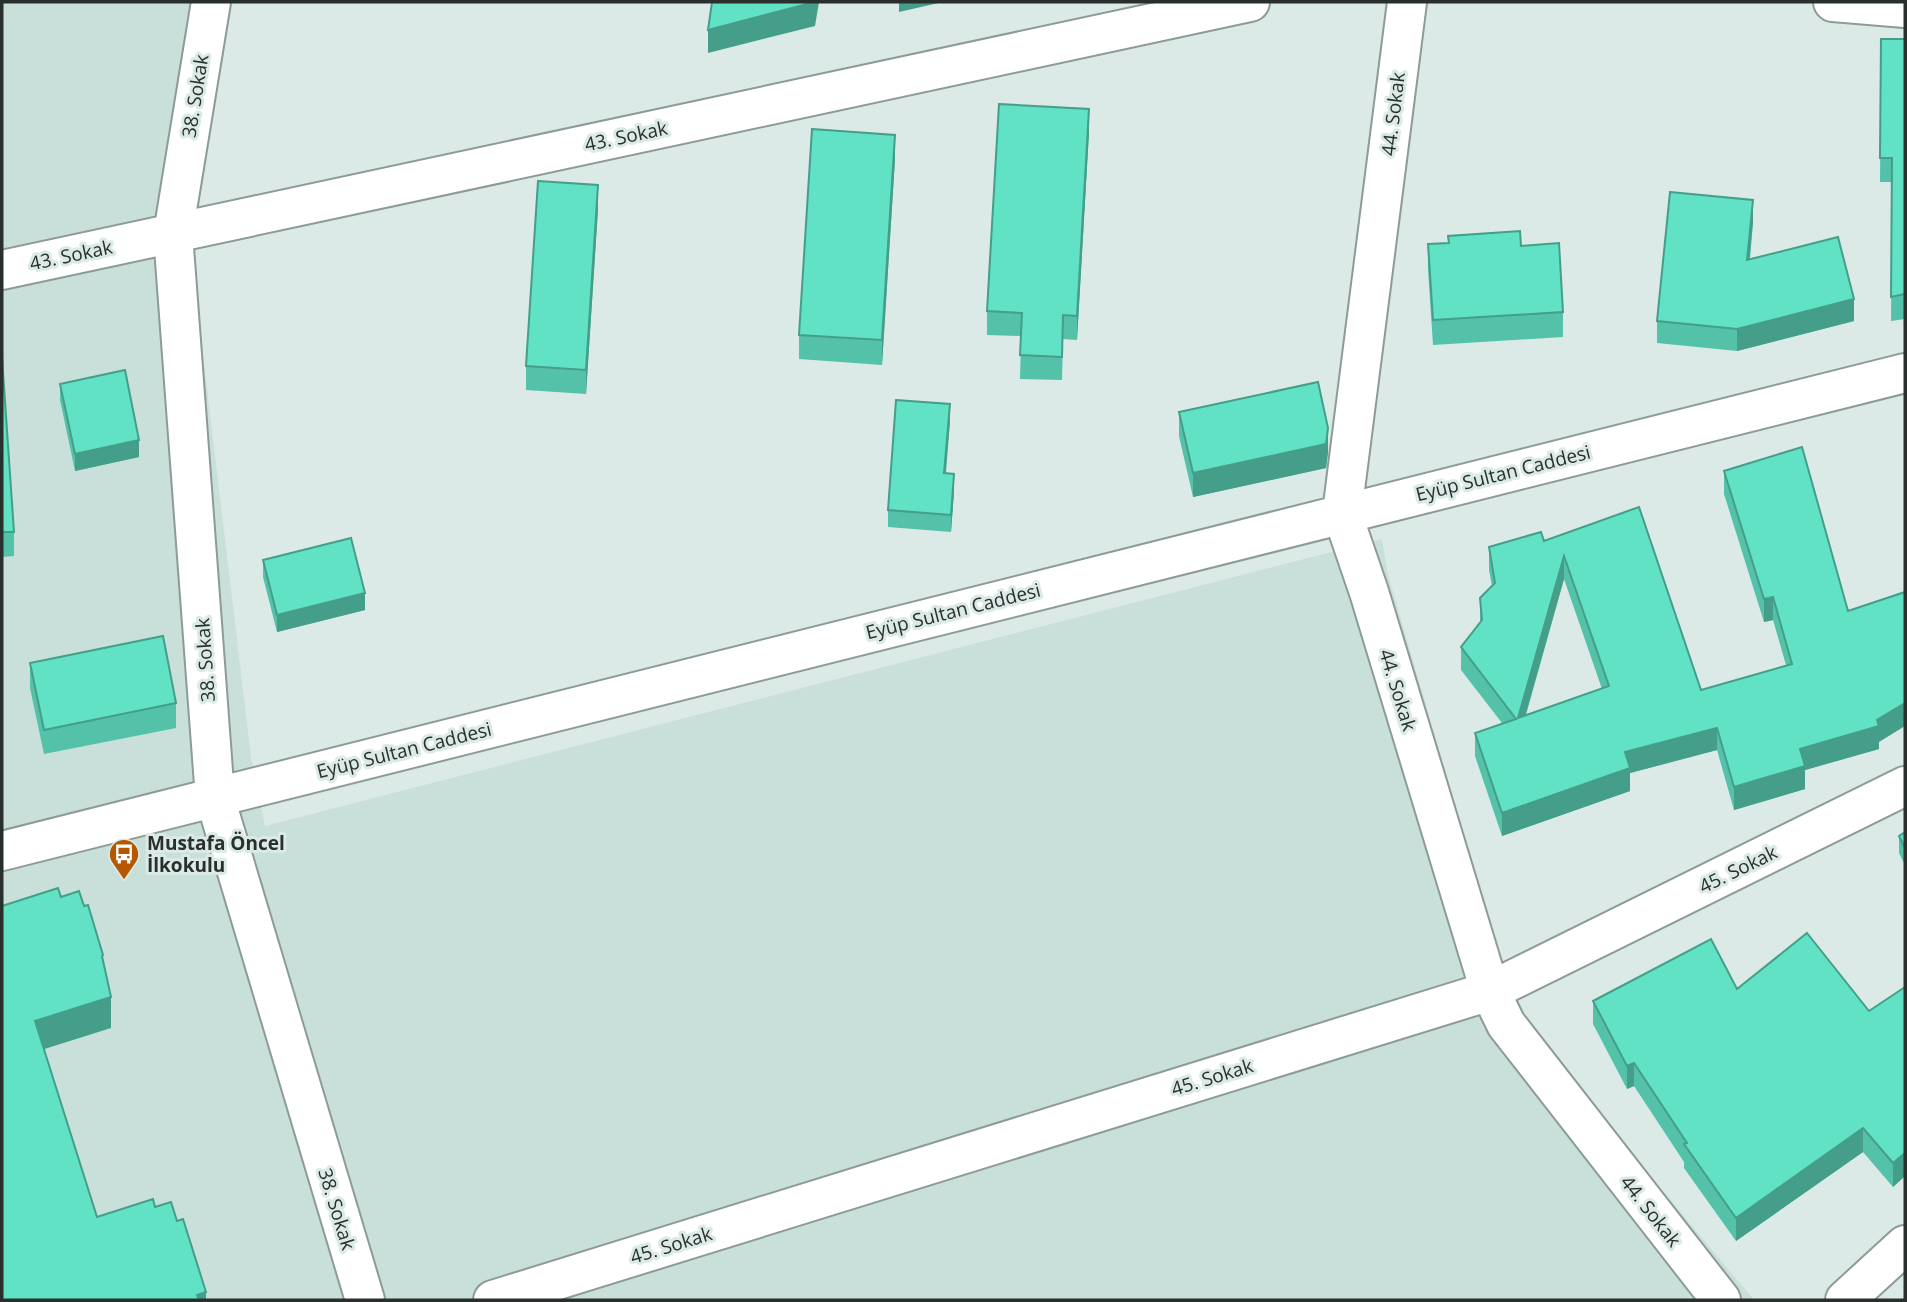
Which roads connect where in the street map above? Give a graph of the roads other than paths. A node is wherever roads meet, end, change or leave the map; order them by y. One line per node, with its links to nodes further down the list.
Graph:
1 (211, 2): 6 (street, 38. Sokak)
2 (1250, 2): 6 (street, 43. Sokak)
3 (1407, 2): 9 (street, 44. Sokak)
4 (1833, 2): 5 (street)
5 (1905, 8)
6 (173, 234): 7 (street, 43. Sokak); 11 (street, 38. Sokak)
7 (2, 270)
8 (1905, 373): 9 (street, Eyüp Sultan Caddesi)
9 (1342, 513): 11 (street, Eyüp Sultan Caddesi); 13 (street, 44. Sokak)
10 (1905, 786): 13 (street, 45. Sokak)
11 (215, 798): 12 (street, Eyüp Sultan Caddesi); 15 (street, 38. Sokak)
12 (2, 851)
13 (1490, 991): 16 (street, 45. Sokak); 17 (street, 44. Sokak)
14 (1905, 1245): 18 (street)
15 (365, 1300)
16 (493, 1300)
17 (1721, 1300)
18 (1845, 1300)

